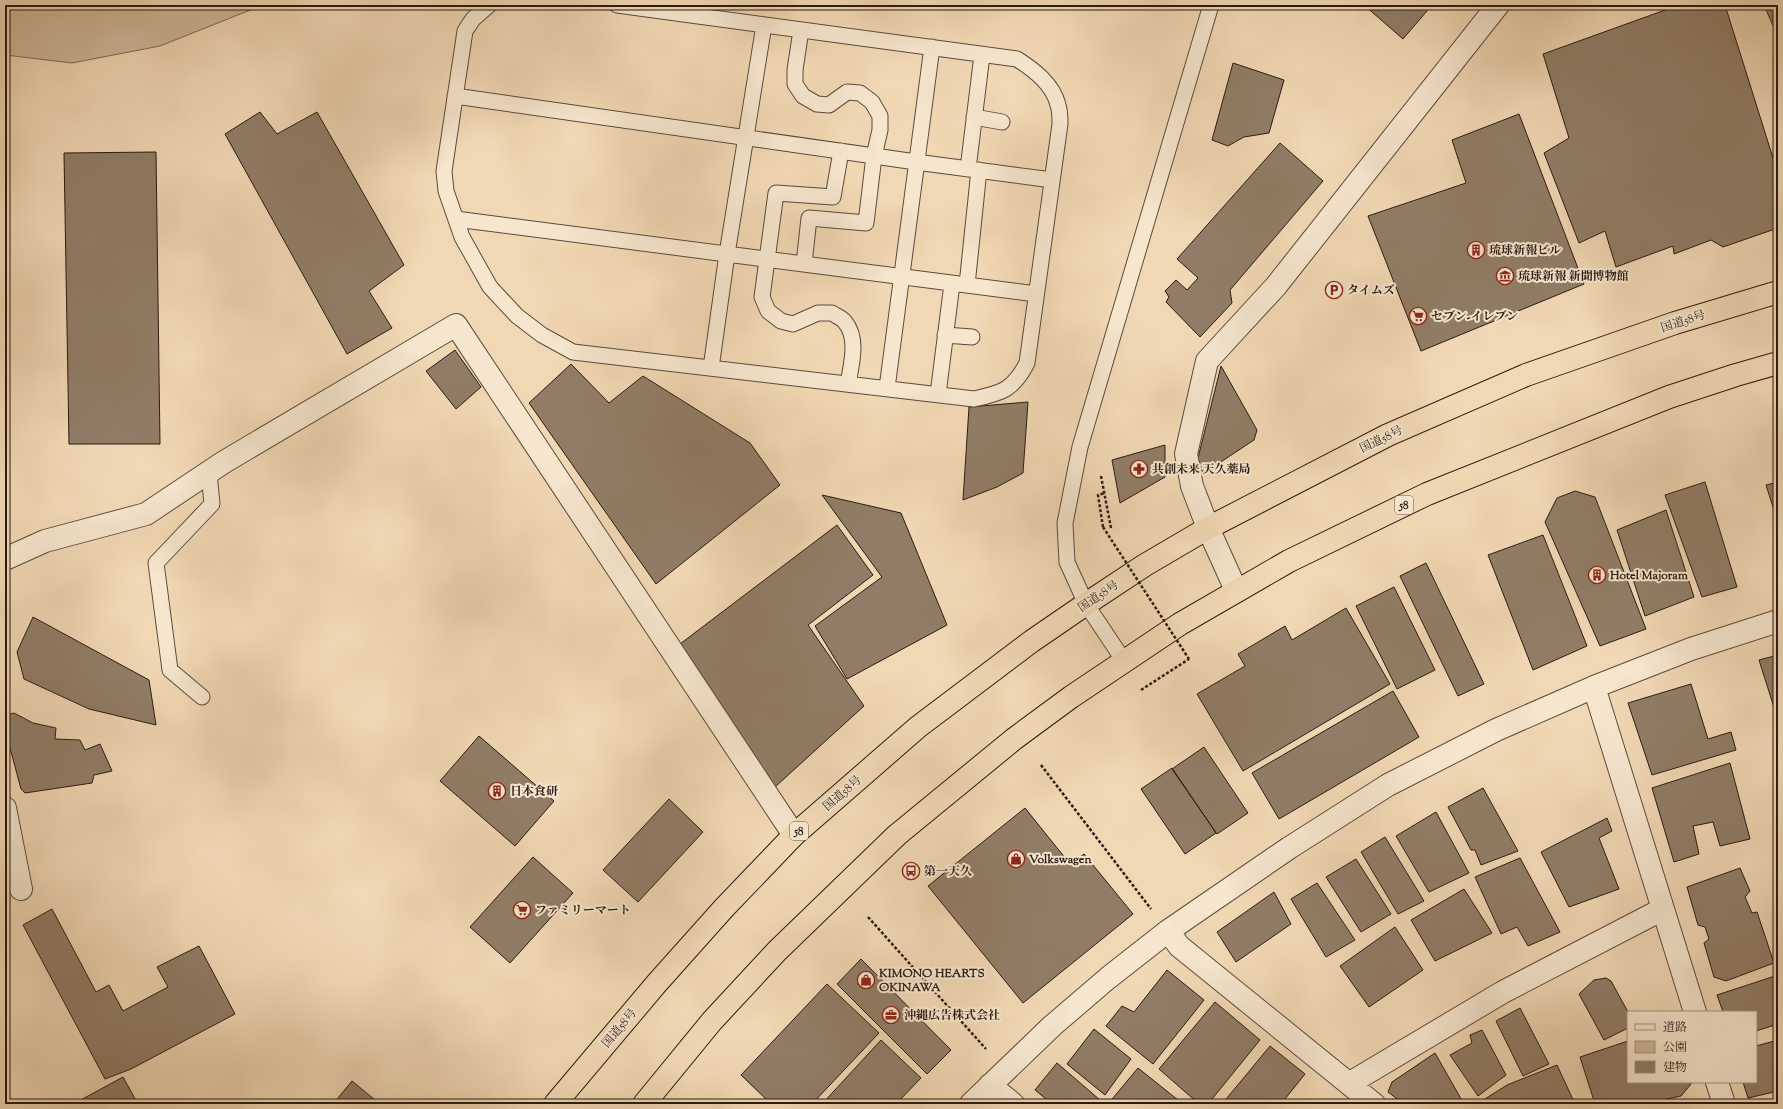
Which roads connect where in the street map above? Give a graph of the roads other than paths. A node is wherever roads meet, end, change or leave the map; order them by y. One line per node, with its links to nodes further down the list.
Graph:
1 (489, 5): 9 (lane)
2 (617, 5): 5 (lane)
3 (1212, 5): 37 (lane)
4 (1498, 5): 34 (street)
5 (764, 25): 6 (lane); 12 (lane)
6 (801, 30): 7 (lane); 14 (lane)
7 (932, 48): 8 (lane); 15 (lane)
8 (982, 55): 10 (lane); 17 (lane)
9 (455, 96): 12 (lane); 18 (lane)
10 (974, 118): 11 (lane); 16 (lane)
11 (1002, 122)
12 (745, 137): 13 (lane); 19 (lane)
13 (841, 151): 14 (lane); 20 (lane)
14 (874, 156): 15 (lane); 21 (lane)
15 (916, 162): 16 (lane); 22 (lane)
16 (974, 169): 17 (lane); 23 (lane)
17 (1052, 180): 25 (lane)
18 (456, 219): 19 (lane); 29 (lane)
19 (727, 254): 20 (lane); 29 (lane)
20 (767, 260): 21 (lane); 30 (lane)
21 (804, 264): 22 (lane)
22 (901, 277): 23 (lane); 31 (lane)
23 (960, 284): 25 (lane); 26 (lane)
24 (1778, 292): 34 (highway, 国道58号 / 58)
25 (1036, 294): 32 (lane)
26 (945, 335): 27 (lane); 32 (lane)
27 (972, 337)
28 (1778, 363): 36 (highway, 58)
29 (711, 368): 30 (lane)
30 (848, 384): 31 (lane)
31 (887, 388): 32 (lane)
32 (938, 394)
33 (208, 473): 35 (street); 41 (lane); 43 (street)
34 (1208, 528): 36 (street); 37 (highway, 国道58号 / 58)
35 (5, 559)
36 (1236, 590): 39 (highway, 58)
37 (1086, 604): 39 (lane); 43 (highway, 国道58号 / 58)
38 (1778, 621): 40 (street)
39 (1124, 661): 52 (highway, 58)
40 (1594, 687): 45 (street); 46 (street)
41 (202, 696)
42 (5, 808): 44 (street)
43 (794, 835): 51 (highway, 国道58号 / 58)
44 (21, 889)
45 (1663, 909): 47 (street); 48 (street)
46 (1168, 931): 48 (street); 50 (street)
47 (1695, 1011)
48 (1350, 1083): 55 (street)
49 (1717, 1083): 56 (street)
50 (990, 1085): 53 (street); 54 (street)
51 (555, 1104)
52 (644, 1104)
53 (971, 1104)
54 (1013, 1104)
55 (1374, 1104)
56 (1724, 1104)

